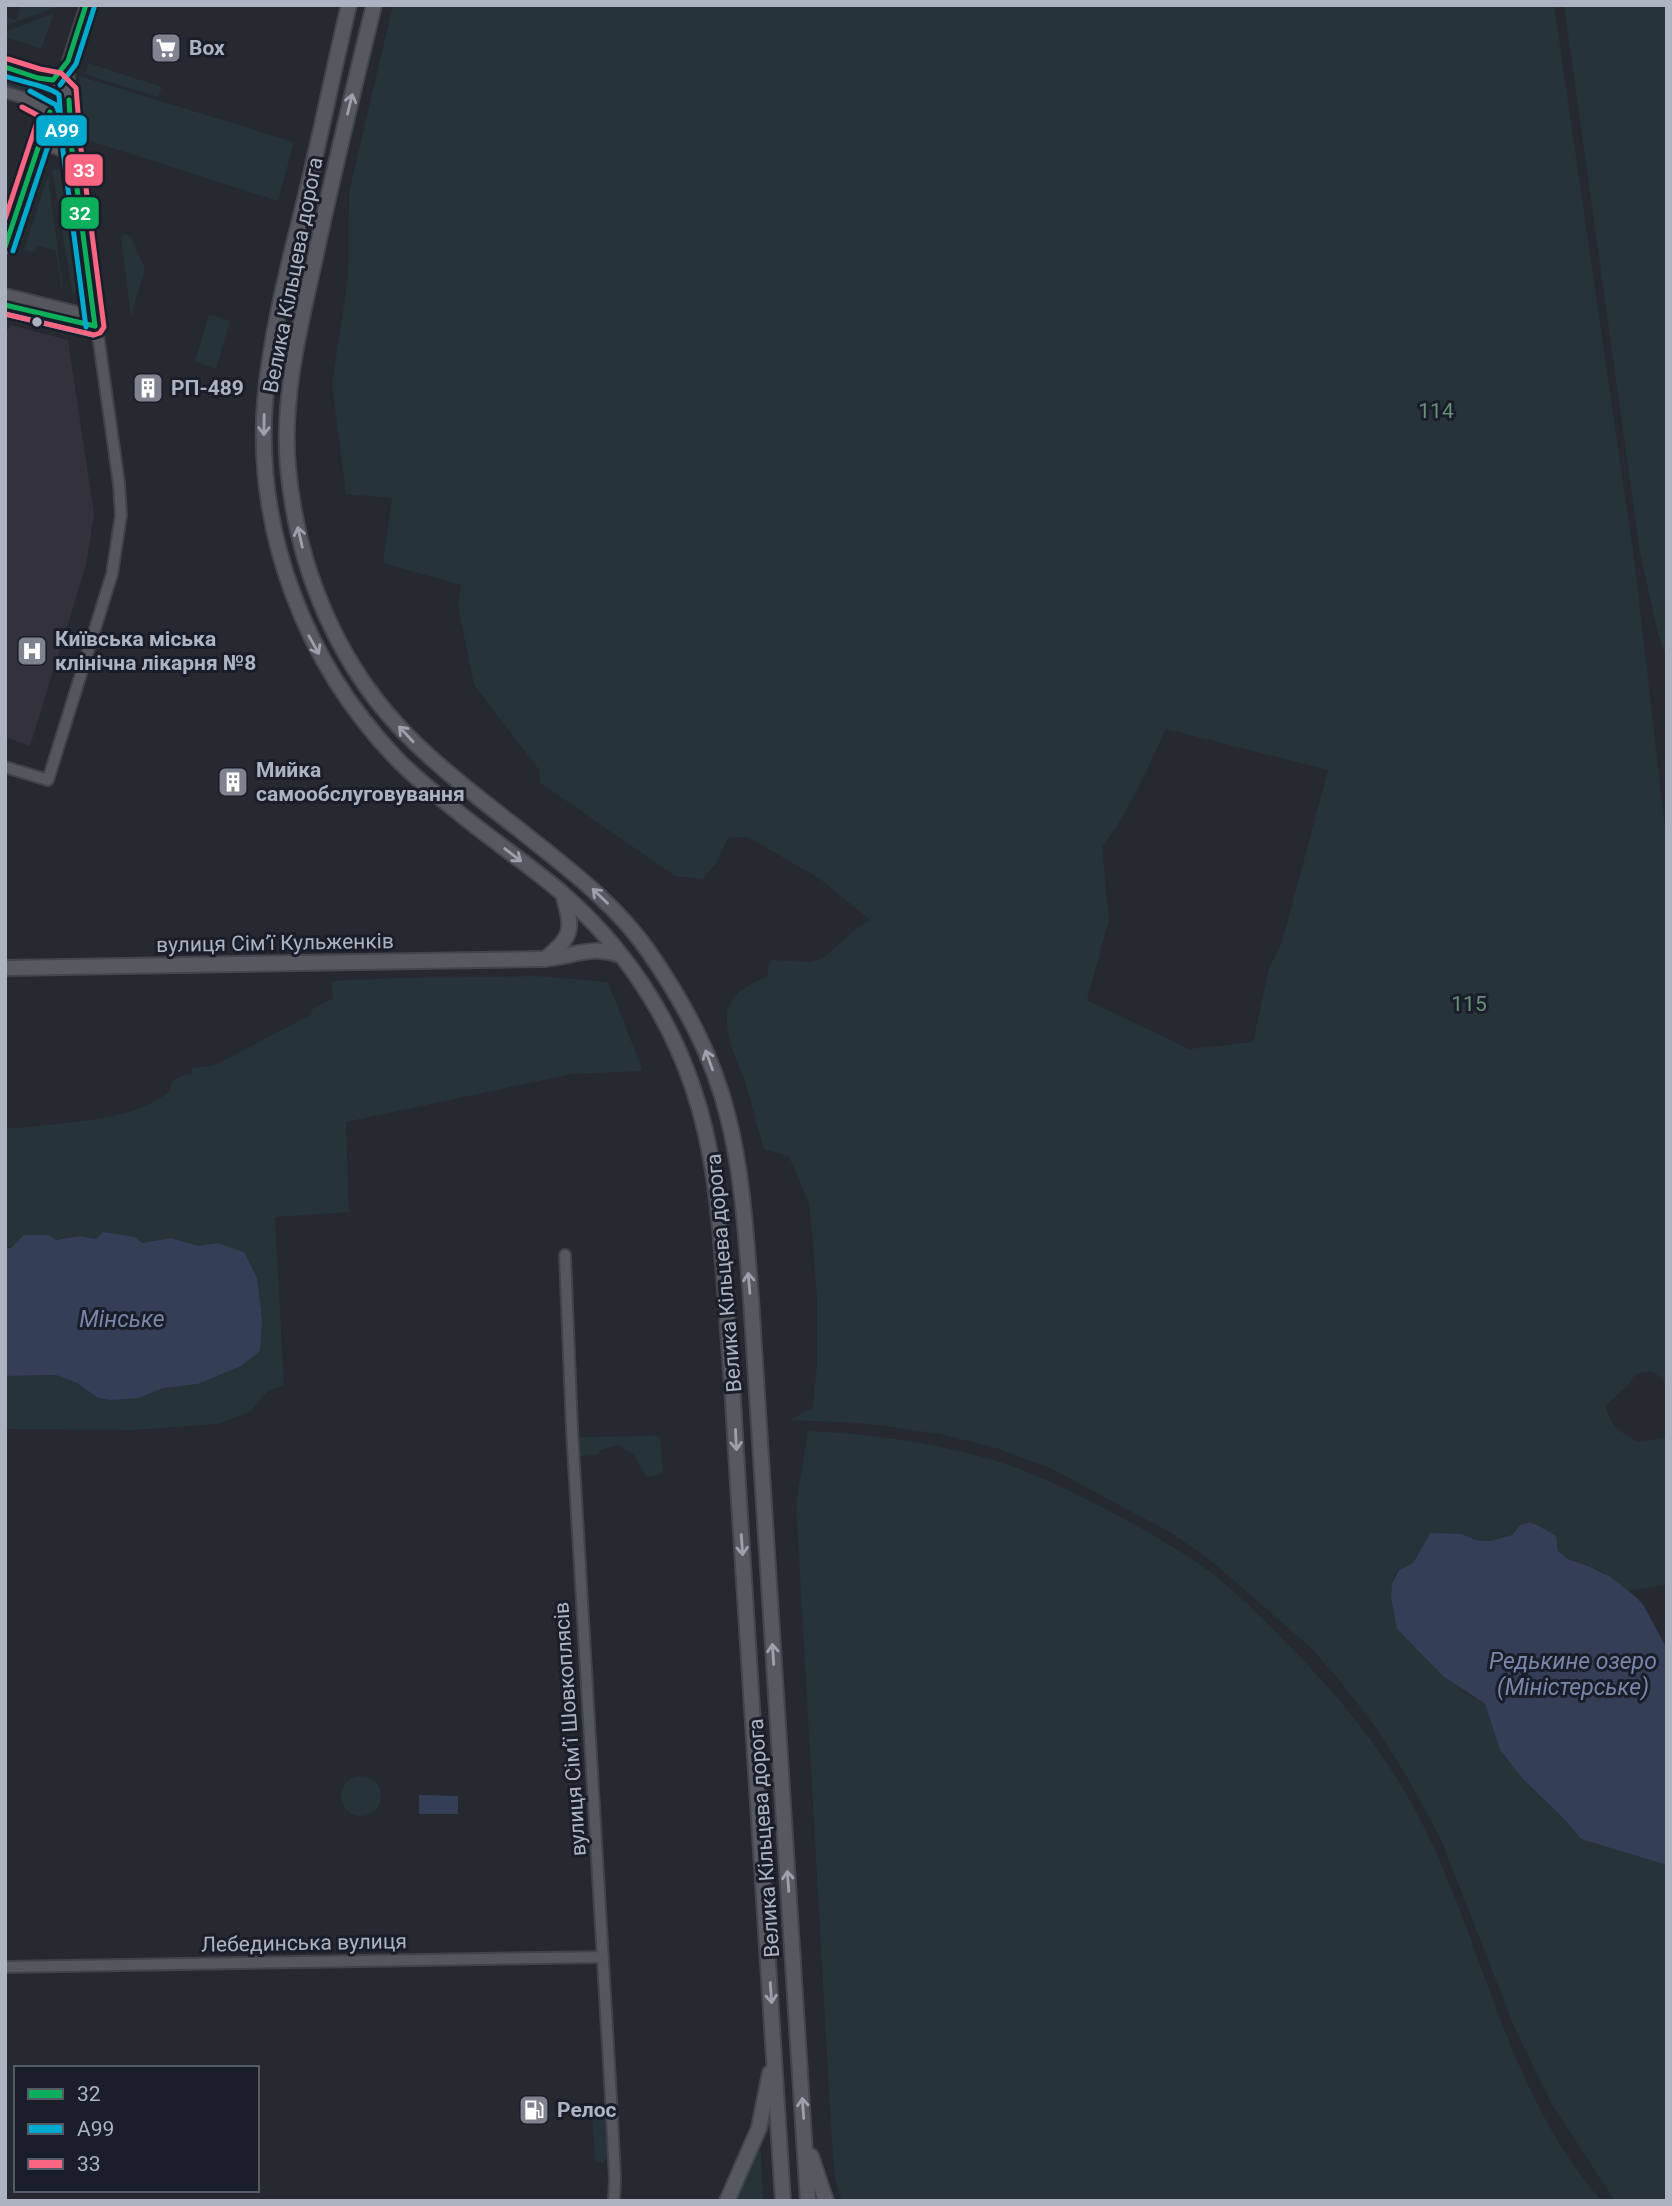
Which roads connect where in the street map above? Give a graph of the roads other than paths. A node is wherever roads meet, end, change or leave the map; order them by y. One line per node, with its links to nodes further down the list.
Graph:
1 (86, 5): 4 (street)
2 (349, 5): 18 (main road, Велика Кільцева дорога, one-way to 18)
3 (374, 5): 26 (main road, Велика Кільцева дорога, one-way to 3)
4 (68, 61): 6 (street); 8 (street)
5 (5, 67): 6 (street)
6 (53, 80): 8 (street); 9 (street)
7 (5, 92): 9 (street)
8 (68, 95): 9 (street); 10 (street)
9 (47, 110): 10 (street); 11 (street)
10 (72, 150): 12 (street)
11 (36, 156): 12 (street); 13 (street)
12 (75, 164): 16 (street)
13 (5, 248)
14 (5, 294): 16 (street)
15 (5, 305): 16 (street)
16 (95, 321): 17 (street)
17 (5, 767)
18 (563, 894): 19 (main road, Велика Кільцева дорога); 20 (main road)
19 (620, 955): 20 (main road, вулиця Сімʼї Кульженків); 25 (main road, Велика Кільцева дорога, one-way to 25)
20 (545, 959): 21 (main road, вулиця Сімʼї Кульженків)
21 (5, 968)
22 (565, 1255): 23 (street, вулиця Сімʼї Шовкоплясів)
23 (603, 1957): 24 (street, Лебединська вулиця); 27 (street, вулиця Сімʼї Шовкоплясів)
24 (5, 1967)
25 (774, 2048): 28 (main road); 29 (main road, Велика Кільцева дорога)
26 (804, 2134): 30 (main road, Велика Кільцева дорога); 31 (main road)
27 (614, 2201)
28 (727, 2201)
29 (783, 2201)
30 (808, 2201)
31 (826, 2201)

